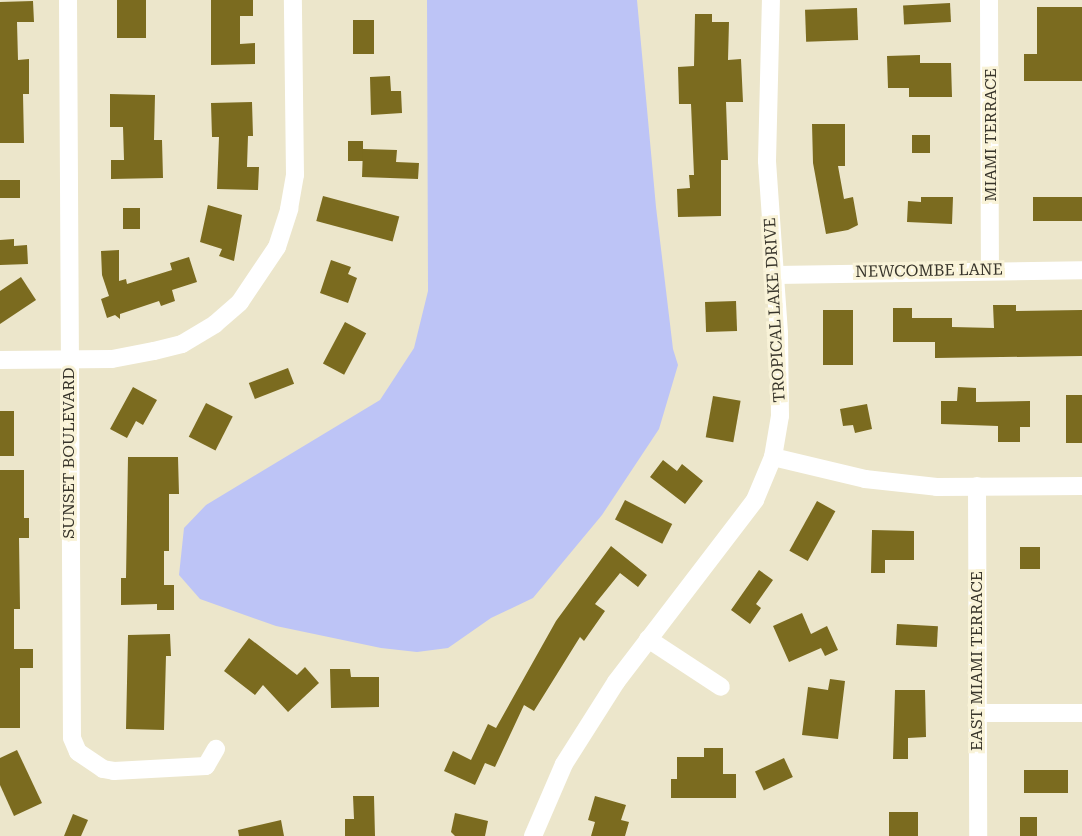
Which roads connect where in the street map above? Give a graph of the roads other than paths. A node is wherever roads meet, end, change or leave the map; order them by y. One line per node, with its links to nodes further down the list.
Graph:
1 (68, 0): 9 (street, SUNSET BOULEVARD)
2 (293, 0): 9 (street)
3 (771, 0): 7 (street, TROPICAL LAKE DRIVE)
4 (989, 0): 5 (street, MIAMI TERRACE)
5 (990, 270): 6 (street, NEWCOMBE LANE); 7 (street, NEWCOMBE LANE)
6 (1082, 270)
7 (776, 275): 10 (street, TROPICAL LAKE DRIVE)
8 (0, 360): 9 (street)
9 (68, 361): 17 (street, SUNSET BOULEVARD)
10 (773, 457): 11 (street); 13 (street, TROPICAL LAKE DRIVE)
11 (977, 486): 12 (street); 15 (street, EAST MIAMI TERRACE)
12 (1082, 486)
13 (648, 639): 14 (street); 18 (street, TROPICAL LAKE DRIVE)
14 (721, 687)
15 (978, 713): 16 (street); 19 (street, EAST MIAMI TERRACE)
16 (1082, 713)
17 (216, 749)
18 (534, 836)
19 (978, 836)

